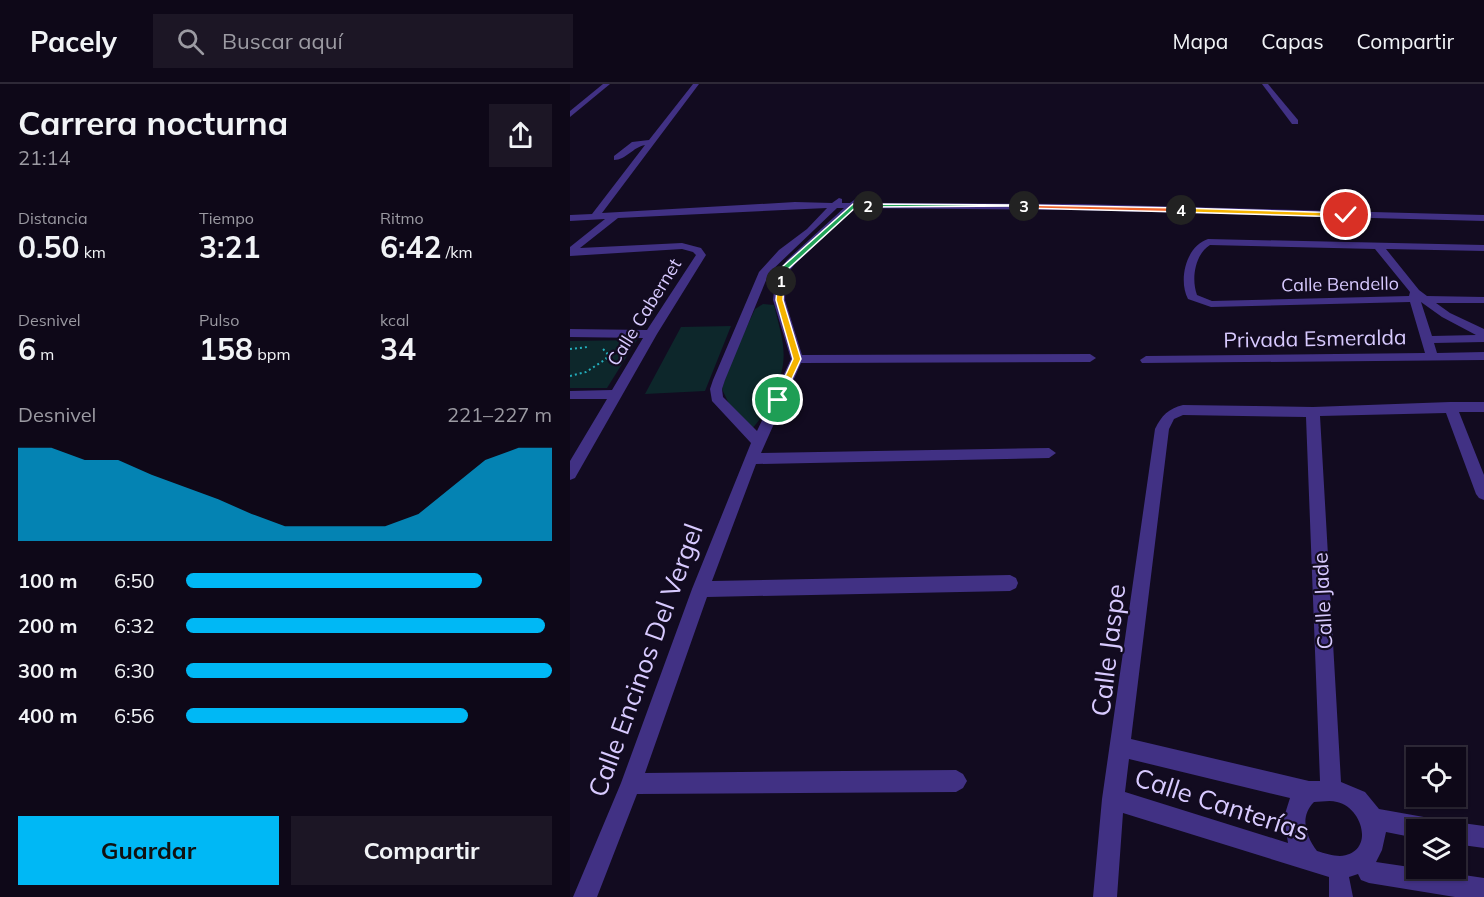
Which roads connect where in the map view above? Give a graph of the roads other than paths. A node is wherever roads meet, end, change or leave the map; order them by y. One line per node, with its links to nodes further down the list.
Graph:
1 (607, 84): 4 (street)
2 (696, 84): 6 (street)
3 (1264, 84): 5 (street)
4 (570, 115)
5 (1295, 122)
6 (651, 142): 7 (street); 12 (street)
7 (617, 158)
8 (838, 202): 9 (street); 10 (street); 24 (street)
9 (857, 202): 11 (street); 14 (street); 22 (street)
10 (620, 211): 12 (street); 15 (street)
11 (1484, 212)
12 (597, 213): 13 (street)
13 (570, 218): 15 (street)
14 (1484, 218)
15 (601, 226): 17 (street)
16 (570, 235): 17 (street)
17 (590, 235): 20 (street)
18 (1379, 247): 19 (street); 21 (street); 21 (street, Calle Bendello)
19 (1484, 248)
20 (570, 252): 26 (street, Calle Cabernet)
21 (1418, 297): 23 (street, Calle Bendello); 27 (street); 28 (street)
22 (779, 300): 24 (street); 32 (street)
23 (1484, 300)
24 (753, 303): 39 (street)
25 (570, 333): 26 (street)
26 (651, 334): 34 (street, Calle Cabernet)
27 (1484, 336): 28 (street)
28 (1427, 340): 29 (street)
29 (1432, 356): 30 (street, Privada Esmeralda); 33 (street, Privada Esmeralda)
30 (1484, 356)
31 (1090, 358): 32 (street)
32 (797, 359): 39 (street, Calle Encinos Del Vergel)
33 (1146, 360)
34 (615, 394): 35 (street); 42 (street, Calle Cabernet)
35 (570, 395)
36 (1450, 407): 37 (street); 38 (street); 43 (street)
37 (1484, 407)
38 (1313, 412): 46 (street, Calle Jaspe); 49 (street, Calle Jade)
39 (759, 442): 41 (street, Calle Encinos Del Vergel)
40 (1049, 453): 41 (street)
41 (751, 459): 45 (street, Calle Encinos Del Vergel)
42 (570, 474)
43 (1484, 494)
44 (1010, 583): 45 (street)
45 (700, 589): 48 (street, Calle Encinos Del Vergel)
46 (1121, 747): 50 (street, Calle Canterías); 51 (street, Calle Jaspe)
47 (957, 781): 48 (street)
48 (632, 783): 60 (street, Calle Encinos Del Vergel)
49 (1332, 791): 50 (street, Calle Canterías); 52 (street)
50 (1309, 792): 56 (street)
51 (1113, 799): 56 (street, Calle Canterías); 61 (street, Calle Jaspe)
52 (1367, 818): 53 (street); 57 (street)
53 (1406, 825)
54 (1466, 835): 55 (street)
55 (1484, 837)
56 (1310, 861): 58 (street, Calle Canterías)
57 (1369, 872): 58 (street, Calle Canterías); 59 (street, Calle Canterías)
58 (1340, 889)
59 (1484, 891)
60 (585, 897)
61 (1105, 897)

